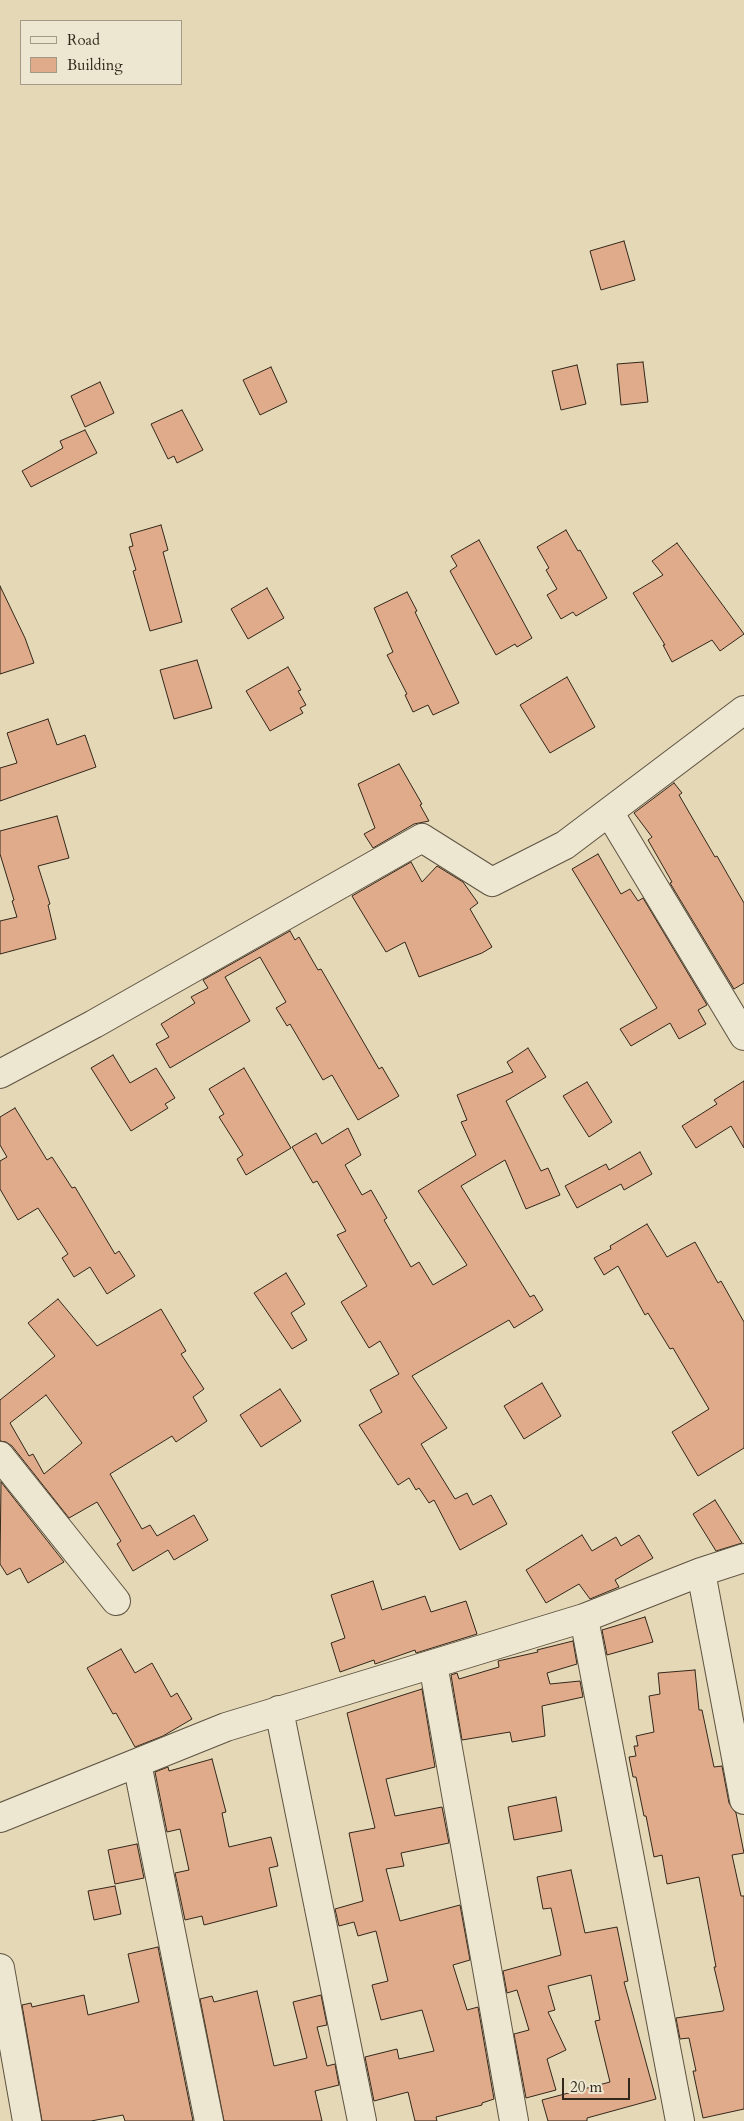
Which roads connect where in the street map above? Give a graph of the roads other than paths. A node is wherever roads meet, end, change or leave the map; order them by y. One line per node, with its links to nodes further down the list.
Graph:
1 (744, 710): 2 (street)
2 (609, 812): 3 (street); 4 (street)
3 (744, 1036)
4 (0, 1074)
5 (0, 1456): 8 (street)
6 (744, 1558): 7 (street)
7 (700, 1572): 9 (street); 13 (street)
8 (116, 1601)
9 (584, 1618): 10 (street); 20 (street)
10 (433, 1664): 11 (street); 19 (street)
11 (279, 1710): 12 (street); 18 (street)
12 (137, 1763): 14 (street); 17 (street)
13 (744, 1800)
14 (0, 1818)
15 (0, 1968): 16 (street)
16 (27, 2121)
17 (209, 2121)
18 (362, 2121)
19 (514, 2121)
20 (680, 2121)

